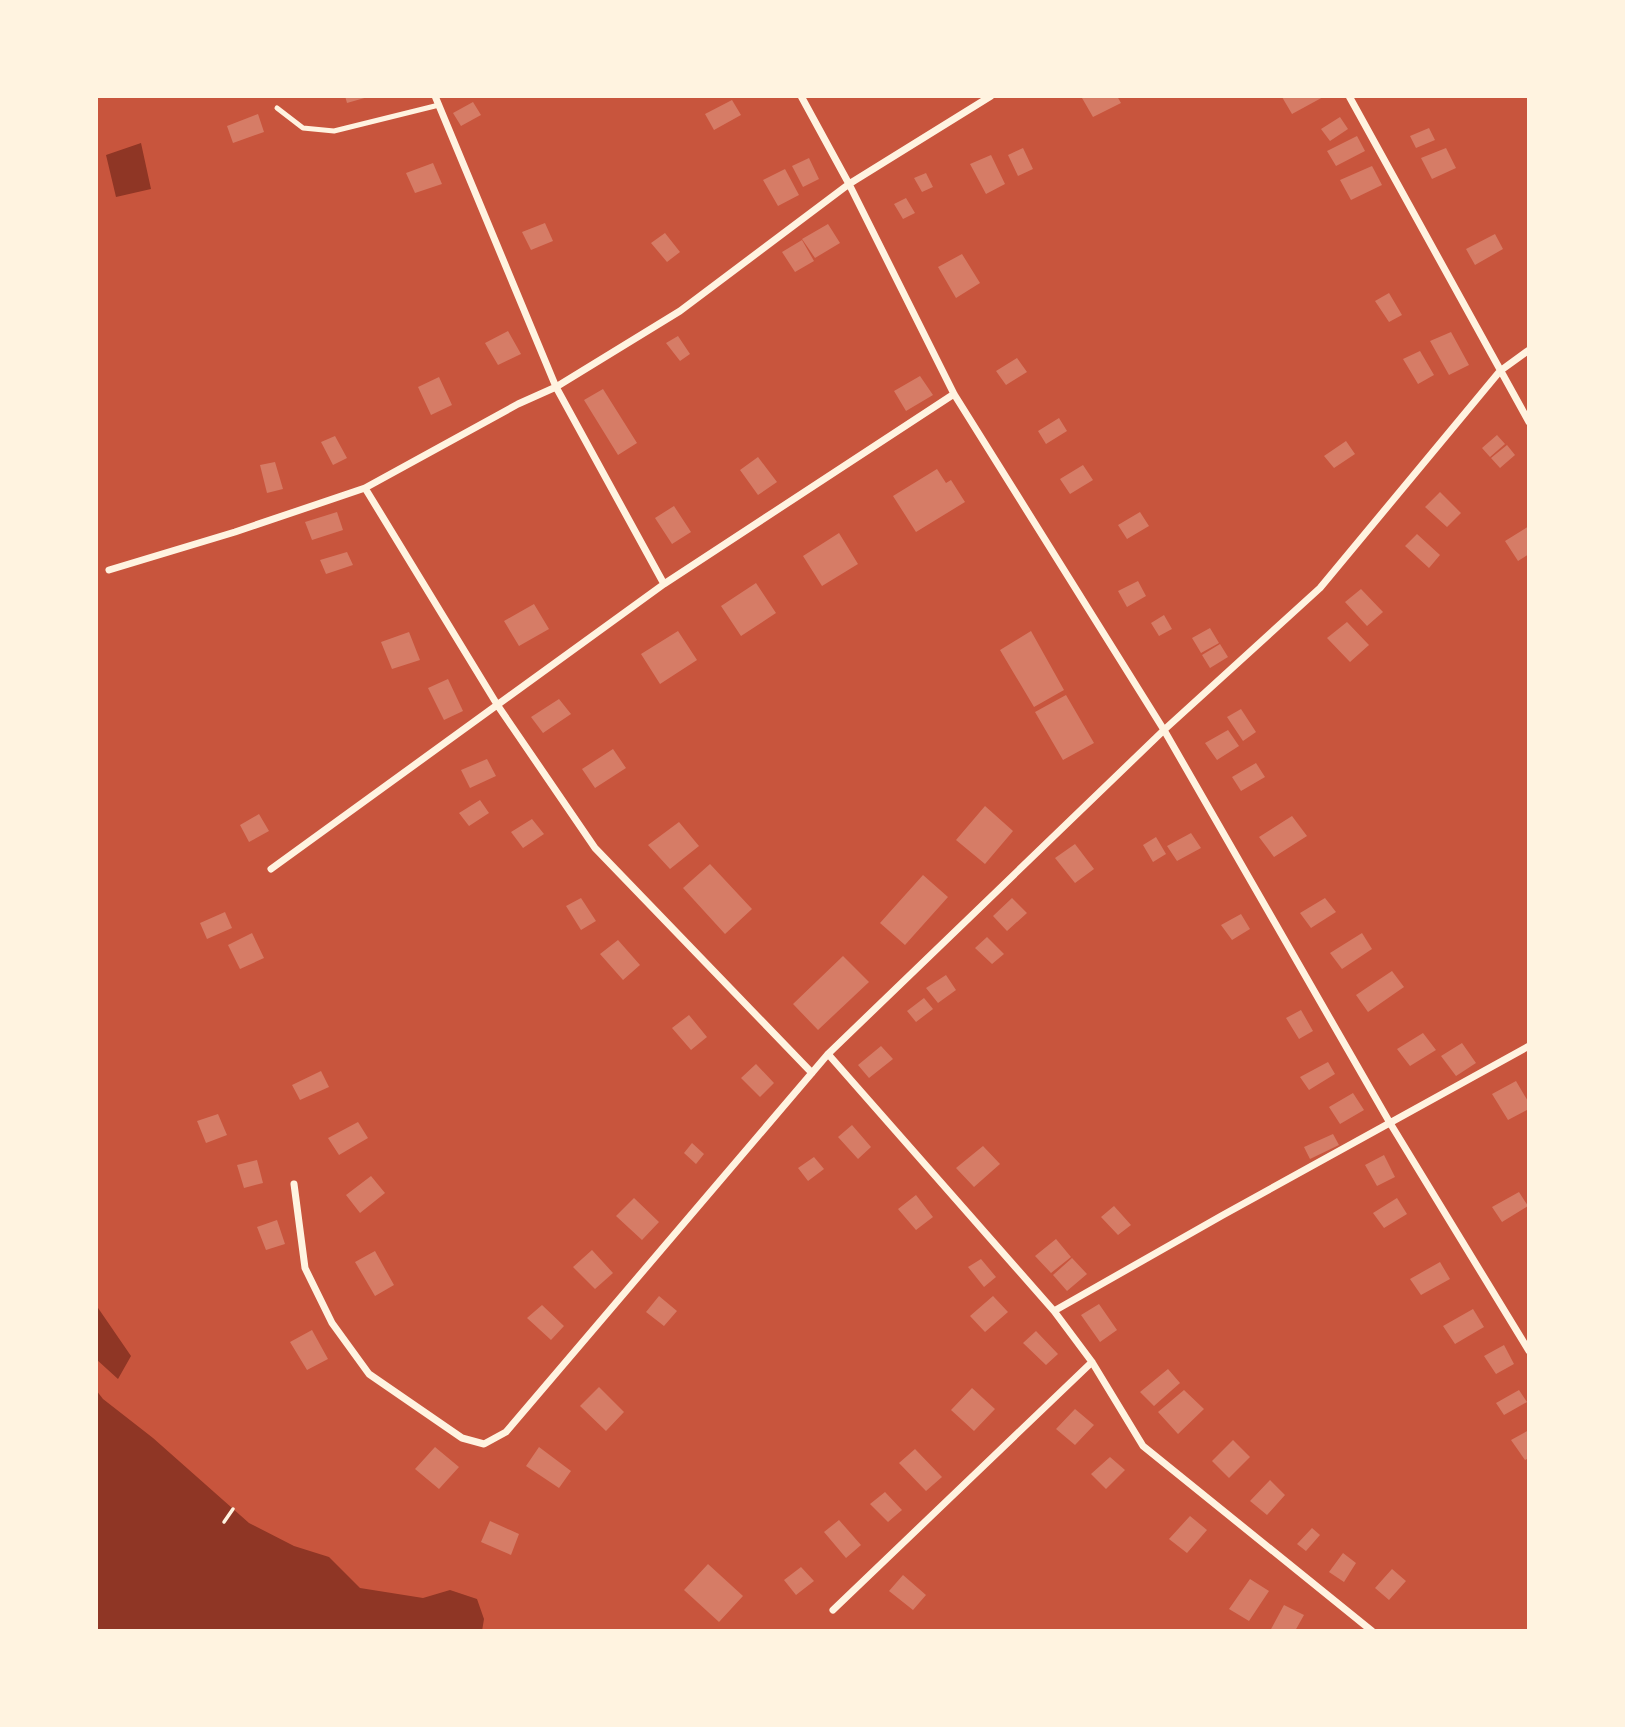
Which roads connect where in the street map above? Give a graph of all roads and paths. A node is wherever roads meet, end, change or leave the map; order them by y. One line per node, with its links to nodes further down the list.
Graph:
1 (435, 96): 5 (street)
2 (801, 96): 7 (street)
3 (991, 96): 7 (street)
4 (1349, 96): 9 (street)
5 (439, 105): 6 (lane); 10 (street)
6 (277, 108)
7 (849, 184): 10 (street); 11 (street)
8 (1529, 350): 9 (street)
9 (1500, 371): 12 (street); 17 (street)
10 (556, 387): 13 (street); 15 (street)
11 (954, 394): 15 (street); 17 (street)
12 (1529, 422)
13 (365, 488): 14 (street); 16 (street)
14 (109, 570)
15 (664, 584): 16 (street)
16 (498, 706): 18 (street); 21 (street)
17 (1164, 730): 20 (street); 22 (street)
18 (271, 869)
19 (1529, 1046): 22 (street)
20 (828, 1054): 21 (street); 24 (street)
21 (812, 1073): 23 (street)
22 (1390, 1123): 24 (street); 25 (street)
23 (295, 1184)
24 (1055, 1311): 26 (street)
25 (1529, 1351)
26 (1092, 1362): 29 (street); 30 (street)
27 (233, 1509): 28 (path)
28 (224, 1522)
29 (833, 1610)
30 (1372, 1631)

